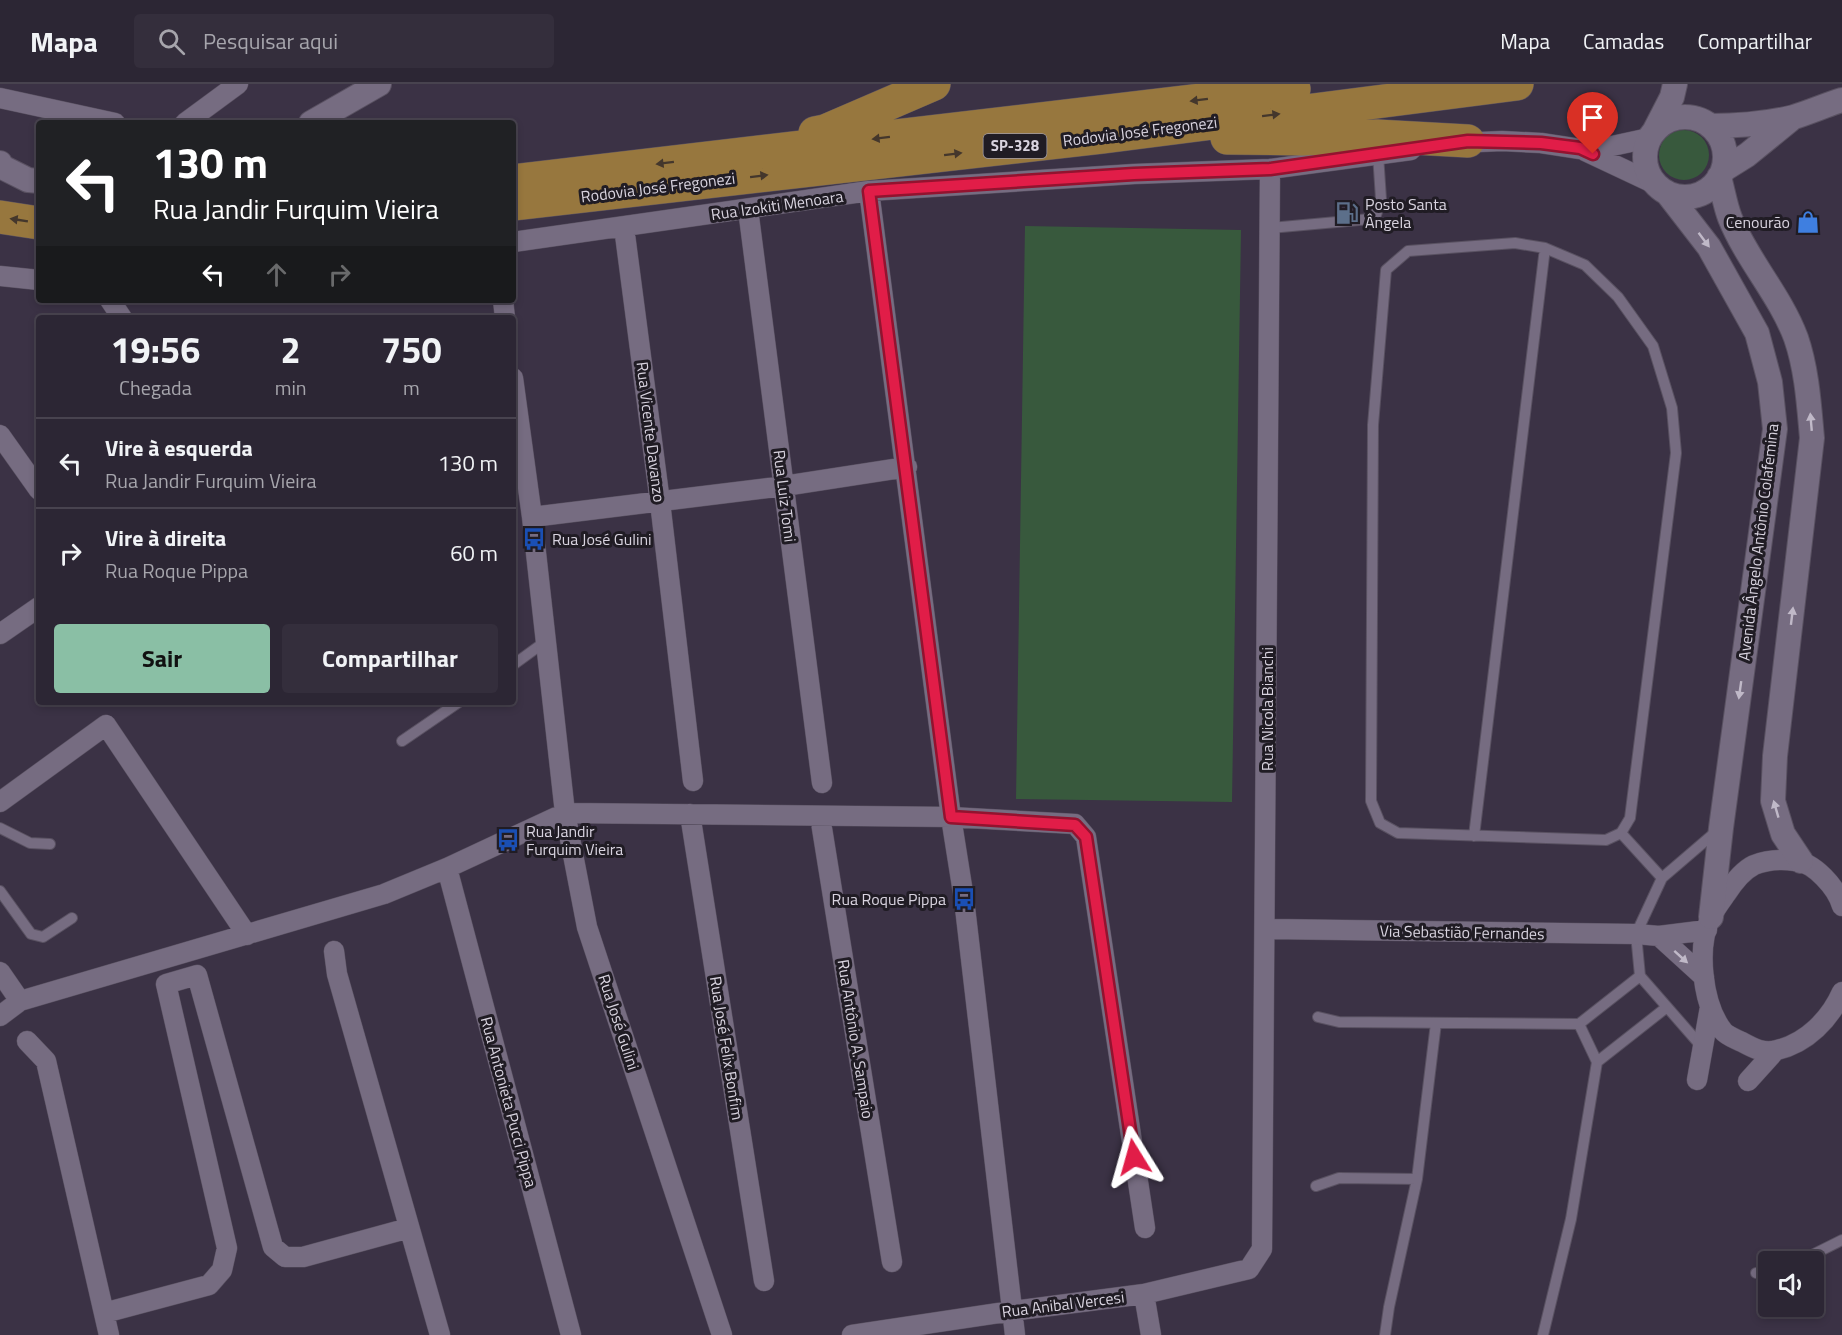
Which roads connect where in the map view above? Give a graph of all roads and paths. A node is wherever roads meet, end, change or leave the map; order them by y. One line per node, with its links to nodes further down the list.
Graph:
1 (238, 84): 11 (street)
2 (379, 84): 12 (street)
3 (934, 84): 19 (highway)
4 (1341, 84): 19 (highway, Rodovia José Fregonezi / SP-328, one-way to 19)
5 (1517, 84): 15 (highway, Rodovia José Fregonezi / SP-328, one-way to 5)
6 (1677, 84): 13 (street); 14 (street)
7 (0, 98): 10 (street)
8 (1842, 100): 9 (street)
9 (1794, 117): 13 (street); 22 (street)
10 (101, 120)
11 (189, 120)
12 (316, 120)
13 (1705, 123): 14 (street); 22 (street)
14 (1652, 134): 17 (street, Rua Izokiti Menoara); 25 (street)
15 (1102, 137): 16 (highway); 27 (highway, Rodovia José Fregonezi / SP-328, one-way to 15)
16 (1468, 141): 17 (street, Rua Izokiti Menoara); 18 (street, Rua Izokiti Menoara)
17 (1580, 148): 25 (street, Rua Izokiti Menoara)
18 (1378, 154): 21 (street, Rua Izokiti Menoara); 32 (lane)
19 (723, 156): 24 (highway, Rodovia José Fregonezi / SP-328, one-way to 24)
20 (0, 163): 23 (street)
21 (1270, 169): 26 (street, Rua Izokiti Menoara); 32 (street, Rua Nicola Bianchi)
22 (1721, 174): 25 (street); 64 (street, one-way to 22)
23 (36, 181)
24 (516, 181)
25 (1661, 189): 60 (street, Avenida Ângelo Antônio Colafemina, one-way to 60)
26 (869, 191): 28 (street, Rua Izokiti Menoara); 41 (street)
27 (516, 204)
28 (748, 209): 31 (street, Rua Izokiti Menoara); 43 (street, Rua Luiz Tomi)
29 (0, 218): 30 (highway, one-way to 29)
30 (36, 223)
31 (624, 227): 34 (street, Rua Izokiti Menoara); 44 (street, Rua Vicente Davanzo)
32 (1270, 228): 71 (street, Rua Nicola Bianchi)
33 (0, 241): 35 (highway)
34 (516, 242)
35 (36, 246)
36 (1545, 249): 61 (lane); 62 (lane); 62 (lane)
37 (0, 276): 38 (street)
38 (36, 280)
39 (516, 400): 45 (street, Rua José Gulini)
40 (0, 435): 42 (street)
41 (907, 467): 43 (street); 58 (street)
42 (36, 486)
43 (783, 486): 44 (street); 53 (street, Rua Luiz Tomi)
44 (660, 502): 45 (street); 52 (street, Rua Vicente Davanzo)
45 (532, 517): 48 (street, Rua José Gulini)
46 (36, 609): 47 (street)
47 (0, 634)
48 (546, 641): 49 (lane); 55 (street, Rua José Gulini)
49 (516, 662)
50 (455, 705): 51 (lane)
51 (402, 741)
52 (693, 781)
53 (822, 783)
54 (0, 802): 73 (street)
55 (565, 813): 56 (street); 65 (street); 110 (street, Rua José Gulini)
56 (690, 814): 57 (street); 102 (street, Rua José Felix Bonfim)
57 (820, 816): 58 (street); 101 (street, Rua Antônio A. Sampaio)
58 (951, 817): 97 (street); 104 (street)
59 (0, 828): 63 (lane)
60 (1721, 828): 66 (lane); 70 (street, Avenida Ângelo Antônio Colafemina)
61 (1621, 833): 62 (lane); 66 (lane)
62 (1474, 836)
63 (50, 844)
64 (1801, 861): 68 (street); 70 (street)
65 (447, 868): 73 (street); 109 (street, Rua Antonieta Pucci Pippa)
66 (1662, 878): 72 (lane)
67 (0, 891): 69 (lane)
68 (1842, 906)
69 (72, 918)
70 (1709, 924): 74 (street, Via Sebastião Fernandes); 78 (street)
71 (1266, 929): 72 (street, Via Sebastião Fernandes); 99 (street, Rua Nicola Bianchi)
72 (1636, 934): 74 (street, Via Sebastião Fernandes); 77 (lane)
73 (247, 935): 80 (street)
74 (1659, 936): 78 (street, one-way to 78)
75 (334, 951): 96 (street)
76 (0, 972): 80 (street)
77 (1640, 976): 82 (lane); 87 (lane)
78 (1704, 977): 81 (street)
79 (1842, 992): 83 (street)
80 (20, 1001): 84 (street)
81 (1710, 1006): 89 (street); 90 (street)
82 (1667, 1007): 89 (lane); 91 (lane)
83 (1838, 1009): 90 (street)
84 (0, 1016)
85 (1318, 1017): 86 (lane)
86 (1436, 1023): 87 (lane); 94 (lane)
87 (1579, 1024): 91 (lane)
88 (27, 1041): 105 (street)
89 (1702, 1047): 92 (street)
90 (1775, 1051): 93 (street)
91 (1597, 1062): 115 (lane)
92 (1697, 1080)
93 (1748, 1081)
94 (1417, 1179): 95 (lane); 114 (lane)
95 (1316, 1186)
96 (409, 1228): 105 (street); 108 (street)
97 (1145, 1228)
98 (1842, 1240): 100 (lane)
99 (1262, 1249): 103 (street, Rua Anibal Vercesi)
100 (1820, 1251)
101 (892, 1262)
102 (764, 1281)
103 (1144, 1294): 104 (street, Rua Anibal Vercesi); 113 (street)
104 (1012, 1311): 106 (street, Rua Anibal Vercesi); 112 (street)
105 (104, 1313): 107 (street)
106 (899, 1332): 111 (street, Rua Anibal Vercesi)
107 (109, 1335)
108 (440, 1335)
109 (571, 1335)
110 (722, 1335)
111 (852, 1335)
112 (1015, 1335)
113 (1151, 1335)
114 (1385, 1335)
115 (1543, 1335)

